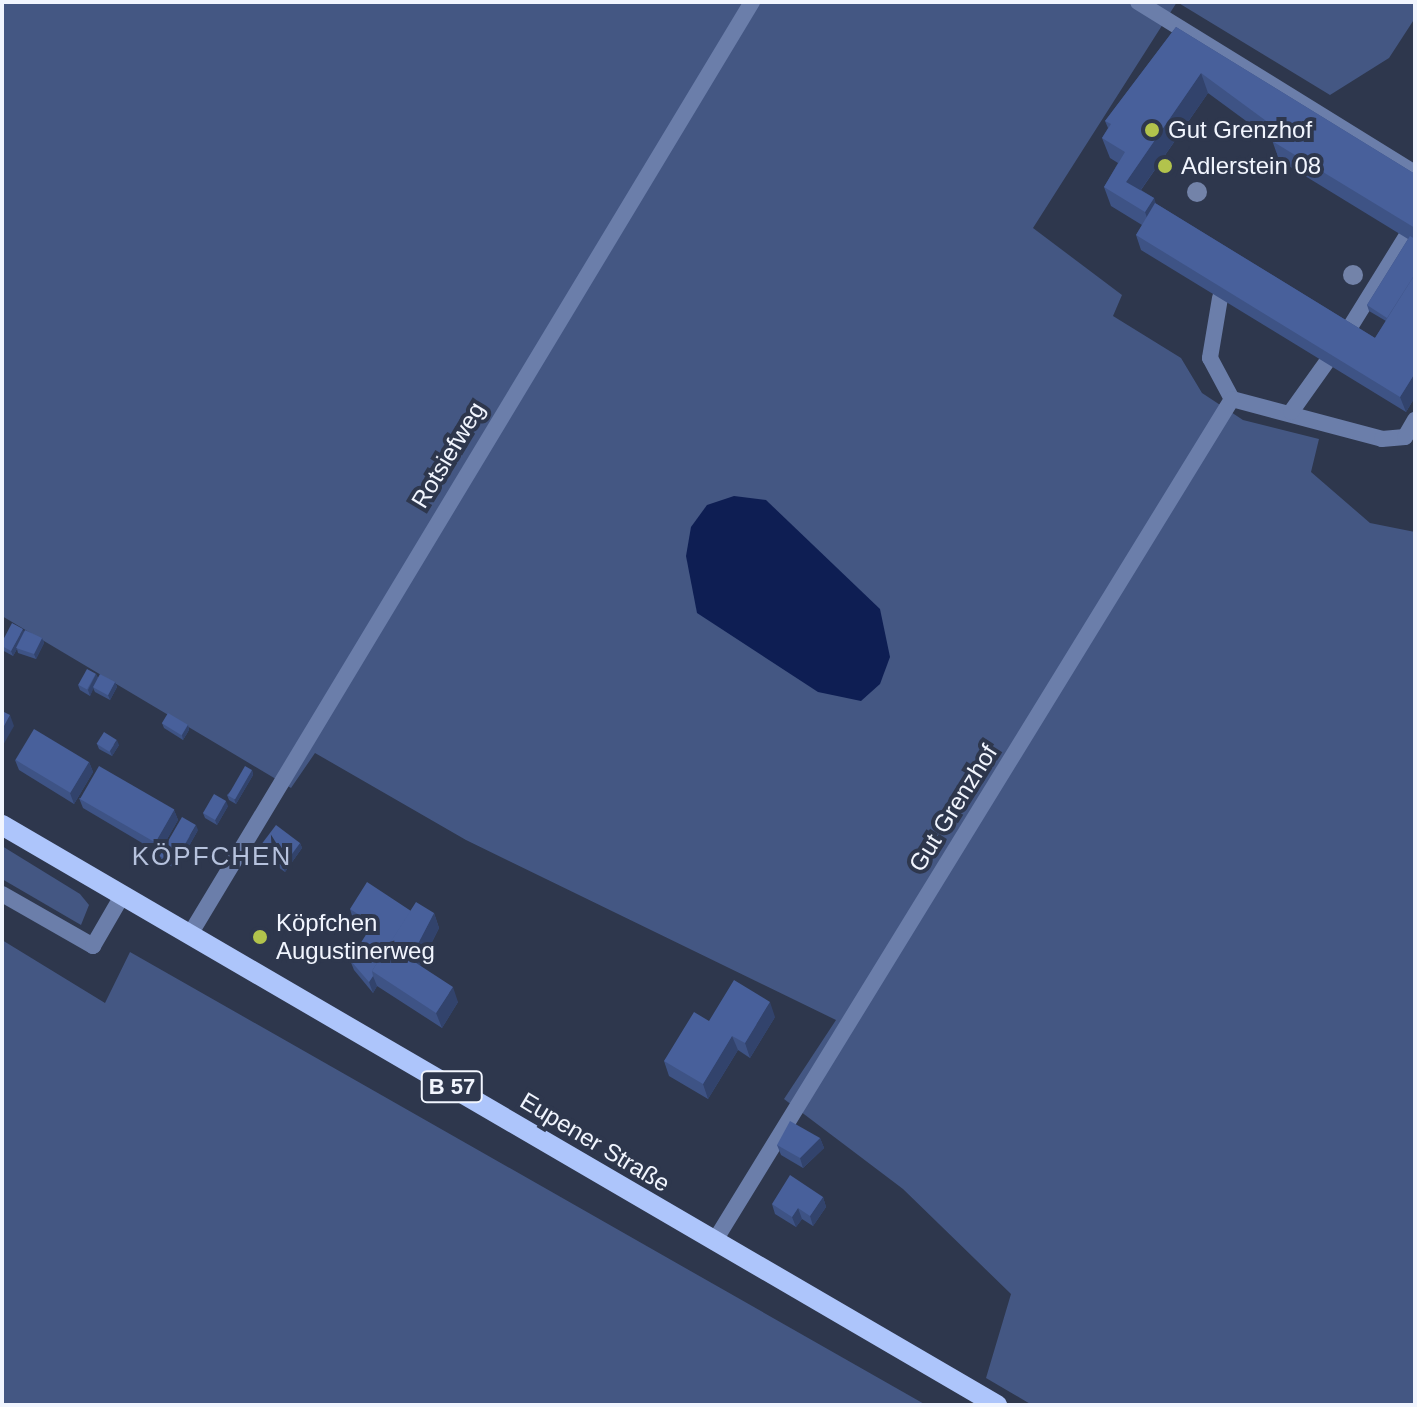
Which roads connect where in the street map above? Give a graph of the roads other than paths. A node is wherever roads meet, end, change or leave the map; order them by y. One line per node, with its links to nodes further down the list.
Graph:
1 (752, 2): 14 (lane, Rotsiefweg)
2 (1138, 2): 3 (lane)
3 (1415, 173)
4 (1406, 237): 6 (lane)
5 (1220, 298): 8 (lane)
6 (1347, 332)
7 (1326, 363): 9 (lane)
8 (1232, 399): 9 (lane); 15 (lane, Gut Grenzhof)
9 (1291, 412): 10 (lane)
10 (1415, 420)
11 (2, 825): 13 (main road, Eupener Straße / B 57)
12 (2, 894): 13 (lane)
13 (122, 896): 14 (main road, Eupener Straße / B 57)
14 (189, 936): 15 (main road, Eupener Straße / B 57)
15 (714, 1242): 16 (main road, Eupener Straße / B 57)
16 (997, 1405)

